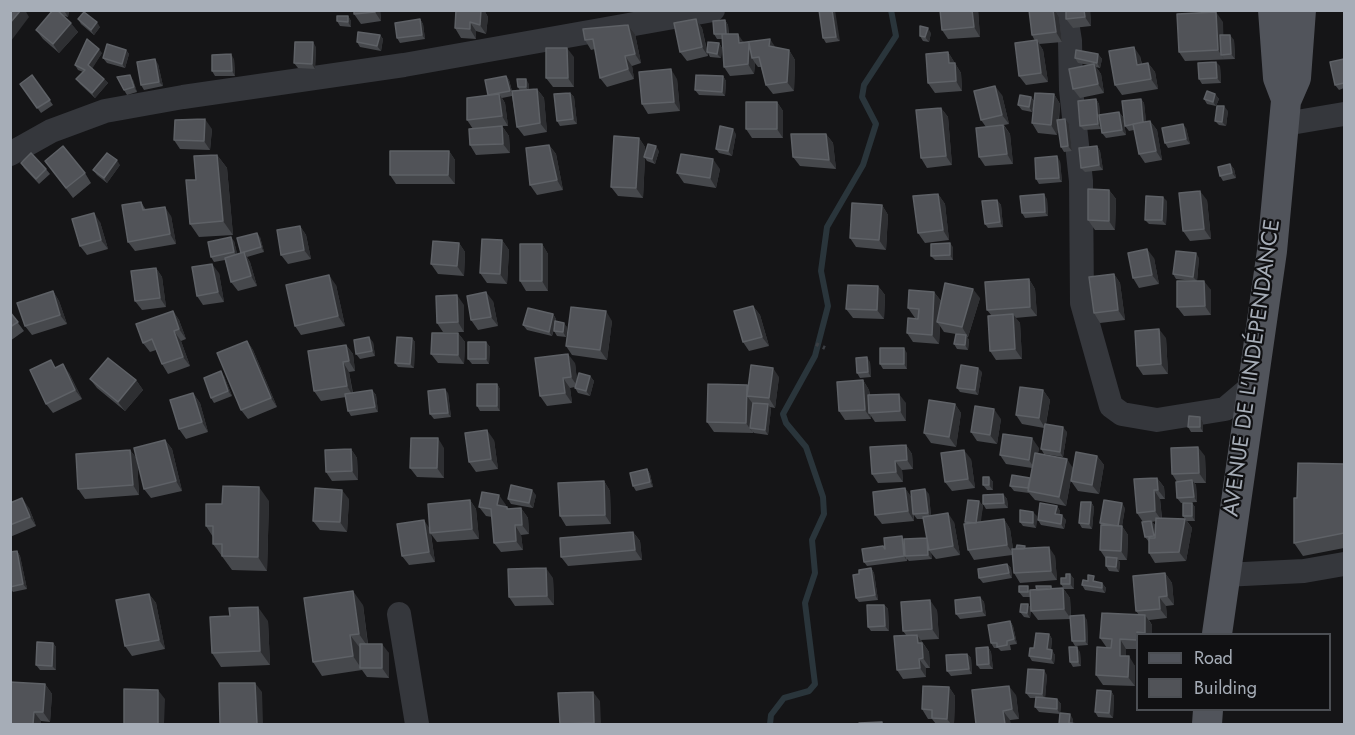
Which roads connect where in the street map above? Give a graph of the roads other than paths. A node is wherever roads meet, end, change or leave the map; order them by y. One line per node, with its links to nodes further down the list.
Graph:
1 (713, 10): 7 (street)
2 (1065, 10): 8 (street)
3 (1273, 10): 5 (main road, AVENUE DE L'INDÉPENDANCE)
4 (1301, 10): 5 (main road, AVENUE DE L'INDÉPENDANCE)
5 (1286, 113): 6 (street); 8 (main road, AVENUE DE L'INDÉPENDANCE)
6 (1344, 114)
7 (10, 154)
8 (1251, 387): 10 (main road, AVENUE DE L'INDÉPENDANCE)
9 (1344, 564): 10 (street)
10 (1224, 575): 12 (main road, AVENUE DE L'INDÉPENDANCE)
11 (399, 614): 13 (street)
12 (1217, 633)
13 (417, 724)

